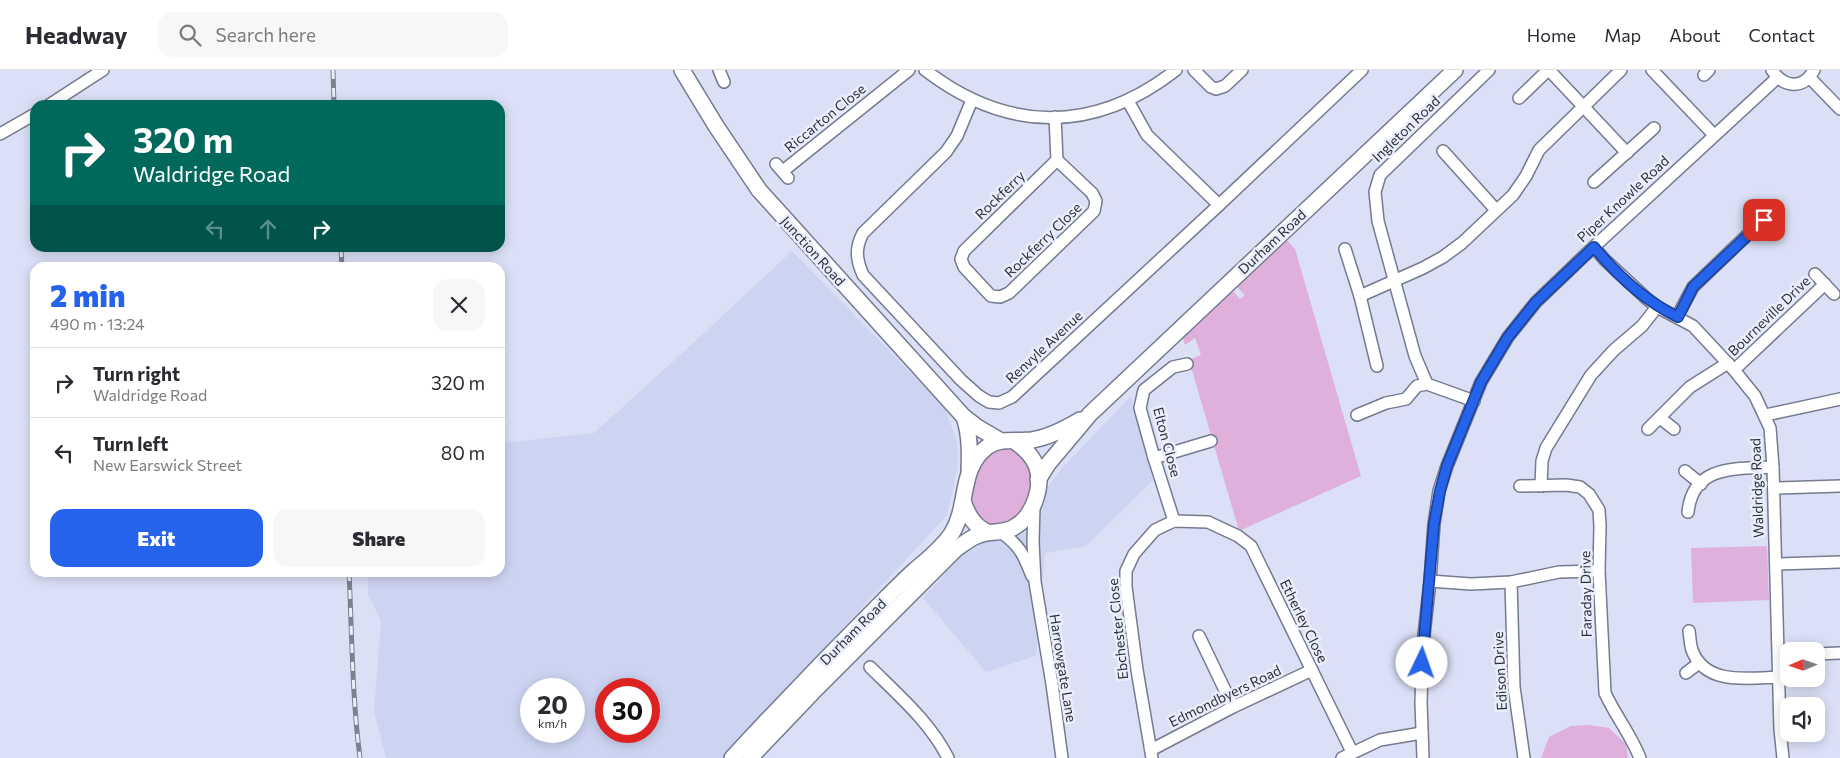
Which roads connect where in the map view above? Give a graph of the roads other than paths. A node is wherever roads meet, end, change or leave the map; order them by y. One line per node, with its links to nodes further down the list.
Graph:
1 (103, 70): 17 (street)
2 (682, 70): 56 (main road, Junction Road)
3 (909, 70): 30 (street, Riccarton Close)
4 (925, 70): 18 (street)
5 (1176, 70): 19 (street)
6 (1194, 70): 7 (street)
7 (1242, 70)
8 (1362, 70): 32 (street, Renvyle Avenue)
9 (1455, 70): 53 (main road, Durham Road)
10 (1489, 70): 41 (street, Ingleton Road)
11 (1548, 70): 16 (street); 20 (street)
12 (1621, 70): 20 (street)
13 (1652, 70): 26 (street)
14 (1775, 74): 15 (street); 26 (street, Piper Knowle Road)
15 (1812, 74): 21 (street)
16 (1519, 98)
17 (57, 100)
18 (972, 100): 23 (street); 32 (street, Renvyle Avenue)
19 (1128, 101): 23 (street); 32 (street)
20 (1584, 106): 28 (street); 33 (street)
21 (1840, 108)
22 (30, 117): 25 (street)
23 (1055, 117): 29 (street)
24 (1654, 128): 28 (street)
25 (0, 134)
26 (1714, 135): 37 (street, Piper Knowle Road)
27 (1443, 151): 33 (street)
28 (1627, 153): 31 (street)
29 (1057, 160): 39 (street, Rockferry); 39 (street, Rockferry Close)
30 (782, 171)
31 (1594, 182)
32 (1219, 205)
33 (1496, 210): 41 (street)
34 (1753, 210): 35 (street)
35 (1764, 220): 36 (street); 46 (street)
36 (1775, 231)
37 (1594, 247): 45 (street, Waldridge Road); 52 (street, Piper Knowle Road)
38 (1345, 249): 44 (street)
39 (964, 251)
40 (1815, 274): 42 (street, Bourneville Drive)
41 (1394, 281): 44 (street); 50 (street, Ingleton Road)
42 (1825, 284): 43 (street, Bourneville Drive); 49 (street, Bourneville Drive)
43 (1834, 294)
44 (1360, 296): 48 (street)
45 (1658, 307): 46 (street, Waldridge Road); 69 (street)
46 (1678, 317): 49 (street, Waldridge Road)
47 (1187, 364): 62 (street, Elton Close)
48 (1377, 366)
49 (1731, 366): 55 (street, Waldridge Road); 57 (street, Bourneville Drive)
50 (1427, 384): 52 (street); 54 (street)
51 (1840, 399): 55 (street)
52 (1474, 401): 80 (street, Piper Knowle Road)
53 (1090, 414): 60 (main road, Durham Road); 66 (main road, Durham Road)
54 (1357, 415)
55 (1766, 415): 63 (street, Waldridge Road)
56 (964, 416): 60 (main road, Junction Road); 64 (main road)
57 (1660, 418): 58 (street, Bourneville Drive); 59 (street)
58 (1648, 429)
59 (1674, 429)
60 (1008, 441): 64 (main road, Durham Road); 66 (main road, Durham Road)
61 (1211, 441): 62 (street)
62 (1154, 458): 75 (street, Elton Close)
63 (1773, 467): 67 (street); 71 (street, Waldridge Road)
64 (969, 470): 72 (main road, Durham Road)
65 (1685, 471): 67 (street)
66 (1038, 480): 73 (main road, Durham Road)
67 (1700, 484): 74 (street)
68 (1520, 486): 69 (street, Faraday Drive)
69 (1541, 486): 79 (street, Faraday Drive)
70 (1840, 486): 71 (street)
71 (1774, 488): 78 (street, Waldridge Road)
72 (963, 501): 76 (main road); 98 (main road, Durham Road)
73 (1034, 503): 76 (main road, Durham Road); 81 (street, Harrowgate Lane)
74 (1688, 512)
75 (1174, 521): 90 (street, Etherley Close); 97 (street, Ebchester Close)
76 (994, 532): 81 (street, Harrowgate Lane); 99 (main road, Durham Road)
77 (1840, 562): 78 (street)
78 (1776, 564): 85 (street, Waldridge Road)
79 (1599, 571): 82 (street); 105 (street, Faraday Drive)
80 (1430, 581): 82 (street); 95 (street, Piper Knowle Road)
81 (1035, 582): 101 (street, Harrowgate Lane)
82 (1512, 582): 104 (street, Edison Drive)
83 (1689, 631): 88 (street)
84 (1199, 636): 94 (street)
85 (1783, 642)
86 (1825, 654): 87 (street)
87 (1840, 654)
88 (1699, 663): 91 (street); 93 (street)
89 (870, 667): 100 (street)
90 (1312, 670): 94 (street, Edmondbyers Road); 96 (street, Etherley Close)
91 (1686, 673)
92 (1780, 673): 93 (street, Waldridge Road)
93 (1779, 677): 106 (street, Waldridge Road)
94 (1234, 707): 97 (street, Edmondbyers Road)
95 (1422, 733): 96 (street); 103 (street, Piper Knowle Road)
96 (1352, 752): 102 (street)
97 (1151, 754)
98 (732, 758)
99 (750, 758)
100 (948, 758)
101 (1062, 758)
102 (1342, 758)
103 (1423, 758)
104 (1524, 758)
105 (1640, 758)
106 (1783, 758)

